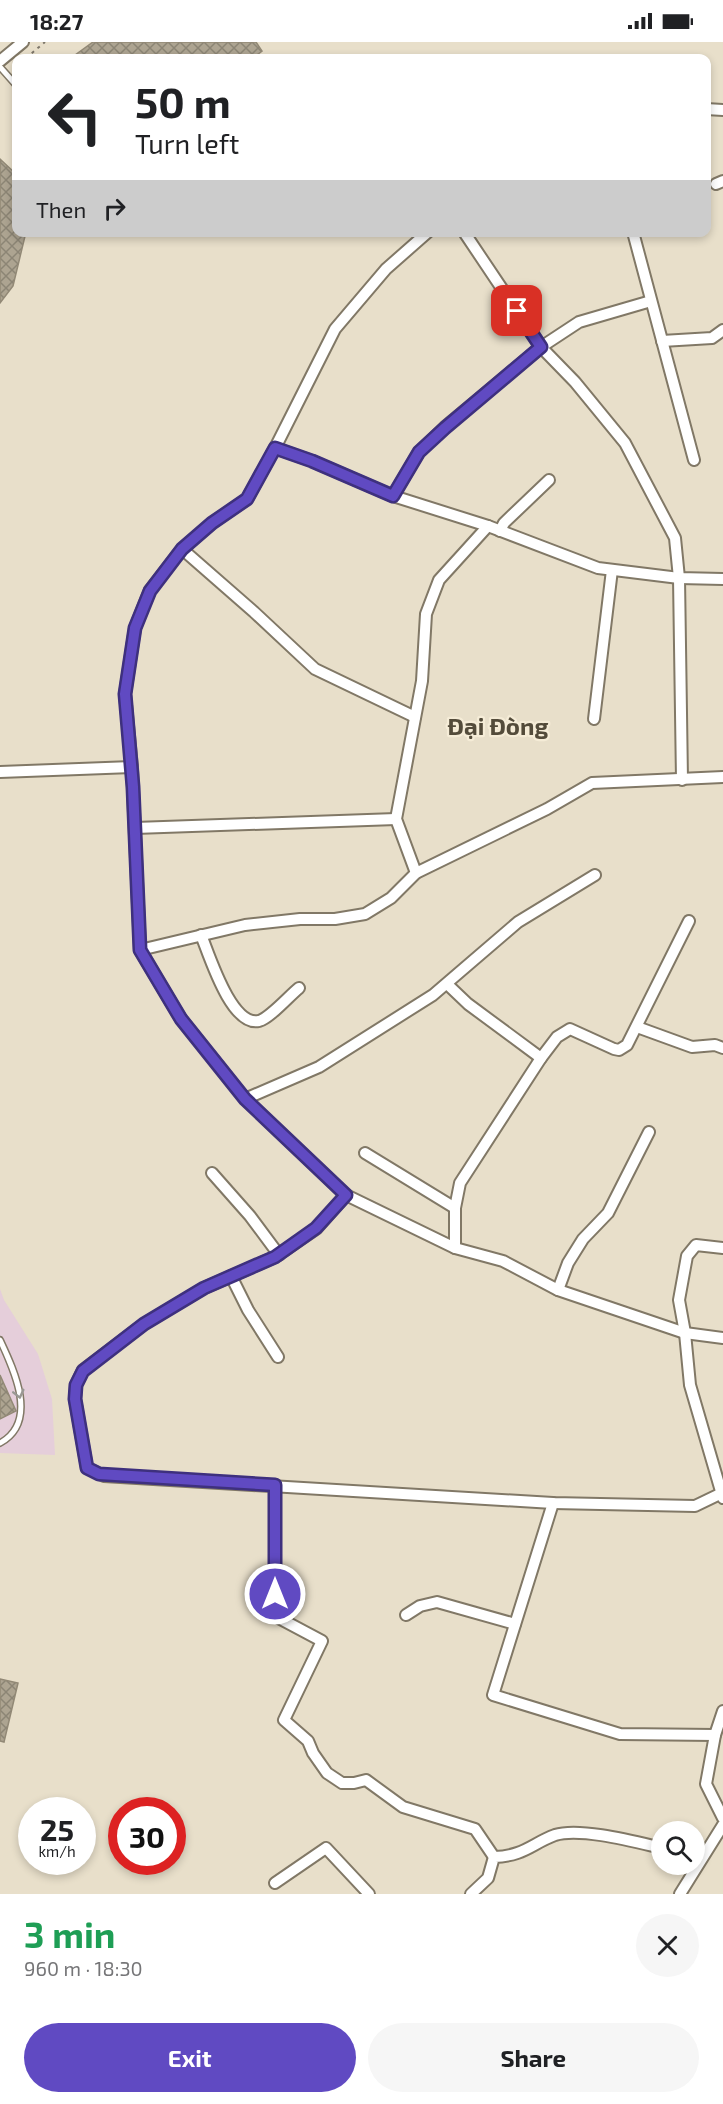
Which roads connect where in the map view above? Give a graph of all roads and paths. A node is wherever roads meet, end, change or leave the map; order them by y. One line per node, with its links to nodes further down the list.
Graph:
1 (23, 42): 4 (street)
2 (45, 42): 3 (path)
3 (31, 54)
4 (0, 61)
5 (0, 67): 6 (lane)
6 (12, 80)
7 (422, 237): 14 (street)
8 (467, 237): 13 (street)
9 (634, 237): 10 (street)
10 (651, 301): 12 (street); 13 (street)
11 (723, 330): 12 (street)
12 (662, 341): 15 (street)
13 (541, 347): 17 (street); 22 (street)
14 (275, 448): 17 (street); 20 (street)
15 (694, 460)
16 (549, 480): 19 (street)
17 (393, 496): 18 (street)
18 (488, 526): 19 (street); 24 (street)
19 (500, 531): 21 (street)
20 (182, 549): 24 (street); 26 (street)
21 (612, 570): 22 (street); 25 (street)
22 (680, 578): 23 (street); 29 (street)
23 (723, 579)
24 (415, 717): 30 (street)
25 (594, 719)
26 (132, 767): 27 (street); 31 (street)
27 (0, 772)
28 (723, 777): 29 (street)
29 (682, 780): 32 (street)
30 (396, 819): 31 (street); 32 (street)
31 (135, 828): 36 (street)
32 (416, 873): 35 (street)
33 (595, 875): 37 (street)
34 (688, 921): 39 (street)
35 (201, 935): 36 (street); 38 (street)
36 (140, 950): 42 (street)
37 (447, 984): 41 (street); 42 (street)
38 (299, 988)
39 (637, 1027): 40 (street); 41 (street)
40 (723, 1048)
41 (541, 1059): 47 (street)
42 (245, 1099): 46 (street)
43 (649, 1132): 52 (street)
44 (365, 1153): 47 (street)
45 (212, 1173): 50 (street)
46 (346, 1195): 48 (street); 50 (street)
47 (455, 1208): 48 (street)
48 (455, 1248): 52 (street)
49 (723, 1248): 53 (street)
50 (279, 1255): 51 (street)
51 (231, 1276): 56 (street); 58 (street)
52 (558, 1290): 53 (street)
53 (685, 1333): 54 (street); 59 (street)
54 (723, 1338)
55 (0, 1340): 57 (lane, one-way to 57)
56 (278, 1357)
57 (0, 1443)
58 (275, 1485): 60 (street); 69 (street)
59 (722, 1497): 60 (street)
60 (553, 1503): 62 (street)
61 (406, 1615): 62 (street)
62 (515, 1624): 64 (street)
63 (723, 1711): 64 (street)
64 (715, 1736): 65 (street)
65 (723, 1818)
66 (723, 1825): 68 (street)
67 (651, 1845): 69 (street)
68 (705, 1849)
69 (494, 1857): 73 (street)
70 (690, 1875): 74 (street)
71 (275, 1883): 72 (street)
72 (369, 1894)
73 (471, 1894)
74 (680, 1894)

